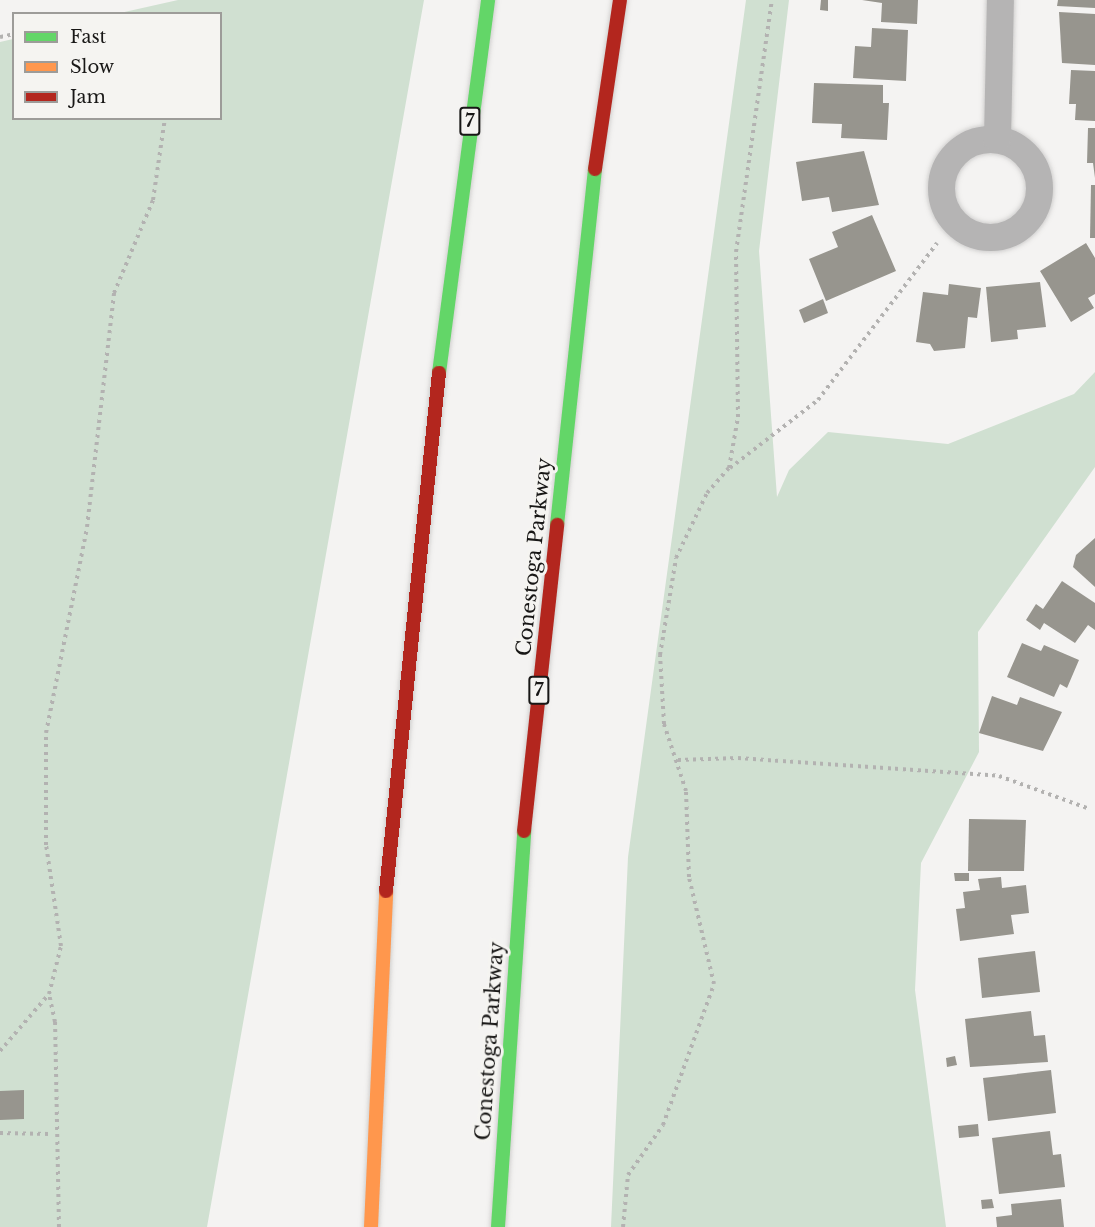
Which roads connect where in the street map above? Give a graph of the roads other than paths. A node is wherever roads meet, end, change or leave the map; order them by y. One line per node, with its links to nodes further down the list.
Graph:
1 (488, 0): 5 (highway, 7)
2 (620, 0): 6 (highway, Conestoga Parkway / 7)
3 (1000, 0): 4 (street)
4 (997, 139)
5 (371, 1227)
6 (498, 1227)

